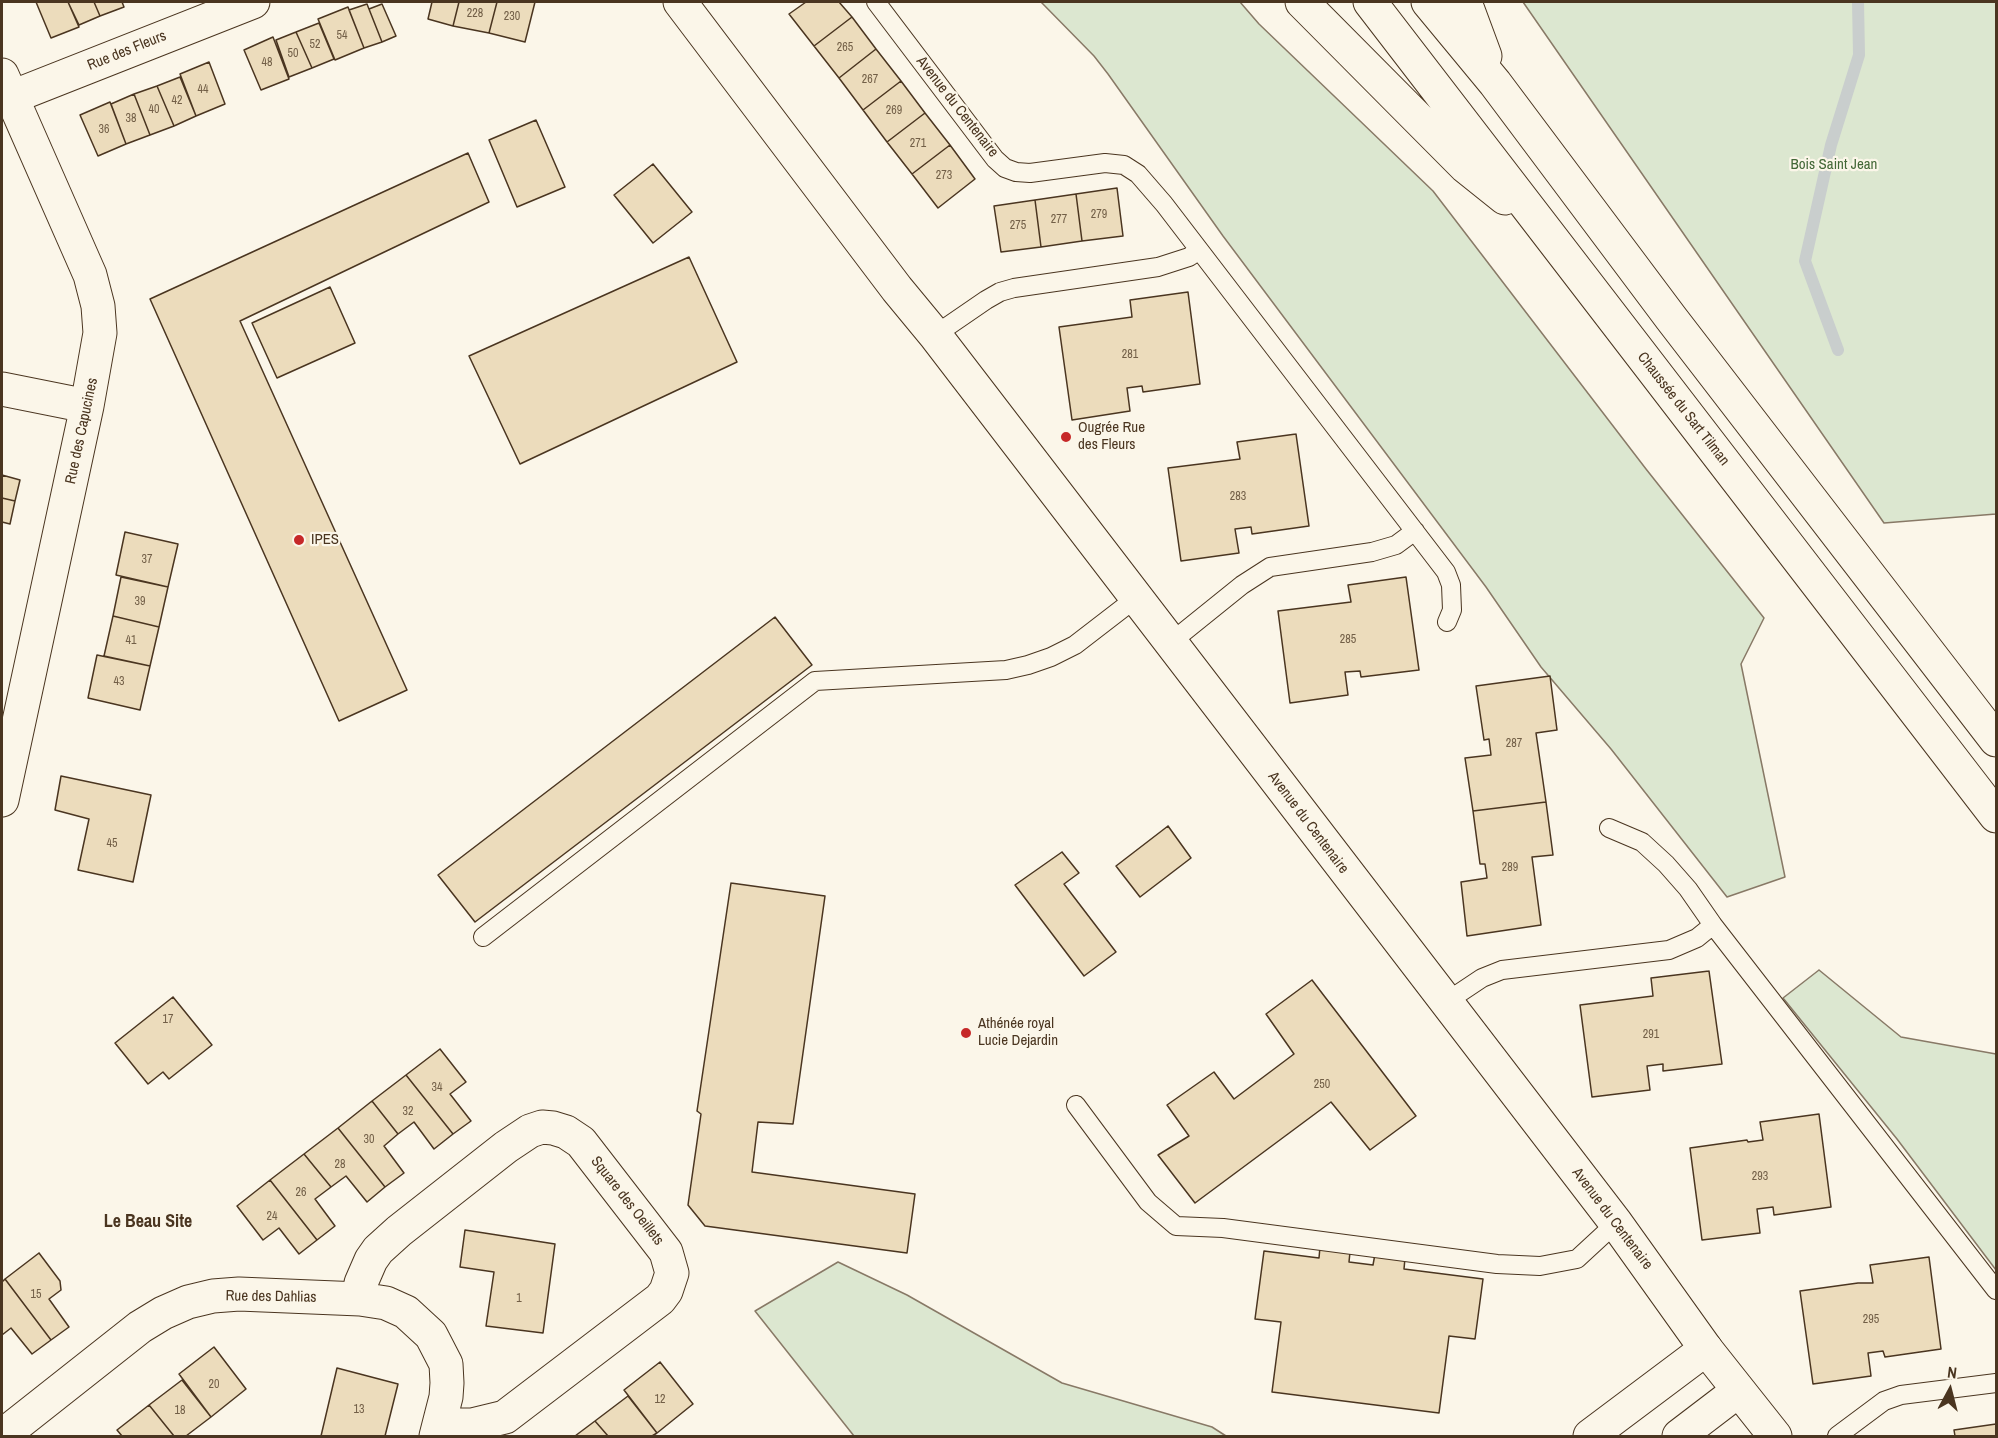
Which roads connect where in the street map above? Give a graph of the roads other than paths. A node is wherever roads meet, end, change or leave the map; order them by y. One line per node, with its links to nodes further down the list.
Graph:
1 (253, 2): 9 (main road, Rue des Fleurs)
2 (680, 2): 12 (main road, Avenue du Centenaire)
3 (876, 2): 11 (lane, Avenue du Centenaire)
4 (1302, 2): 10 (main road)
5 (1370, 2): 10 (main road, Chaussée du Sart Tilman)
6 (1428, 2): 8 (main road)
7 (1465, 2): 8 (main road)
8 (1495, 83): 19 (main road)
9 (5, 91): 14 (main road, Rue des Capucines)
10 (1544, 228): 21 (main road, Chaussée du Sart Tilman)
11 (1198, 251): 12 (lane); 15 (lane, Avenue du Centenaire)
12 (935, 335): 16 (main road, Avenue du Centenaire)
13 (2, 389): 14 (main road)
14 (87, 406): 20 (main road, Rue des Capucines)
15 (1415, 531): 17 (lane, Avenue du Centenaire); 18 (lane)
16 (1136, 598): 18 (main road, Avenue du Centenaire); 24 (lane)
17 (1447, 622)
18 (1170, 643): 25 (main road, Avenue du Centenaire)
19 (1996, 740)
20 (2, 800)
21 (1996, 816)
22 (1609, 828): 23 (lane)
23 (1713, 925): 25 (lane); 28 (lane)
24 (483, 937)
25 (1446, 1002): 27 (main road, Avenue du Centenaire)
26 (1076, 1105): 27 (lane)
27 (1616, 1223): 30 (main road, Avenue du Centenaire)
28 (1996, 1290)
29 (360, 1299): 33 (main road, Rue des Dahlias); 33 (main road, Square des Oeillets); 34 (main road, Rue des Dahlias)
30 (1706, 1349): 32 (main road, Avenue du Centenaire); 35 (main road)
31 (1996, 1383): 38 (lane)
32 (1738, 1391): 36 (main road); 37 (main road, Avenue du Centenaire)
33 (438, 1429)
34 (2, 1436)
35 (1590, 1437)
36 (1679, 1437)
37 (1775, 1437)
38 (1837, 1437)

